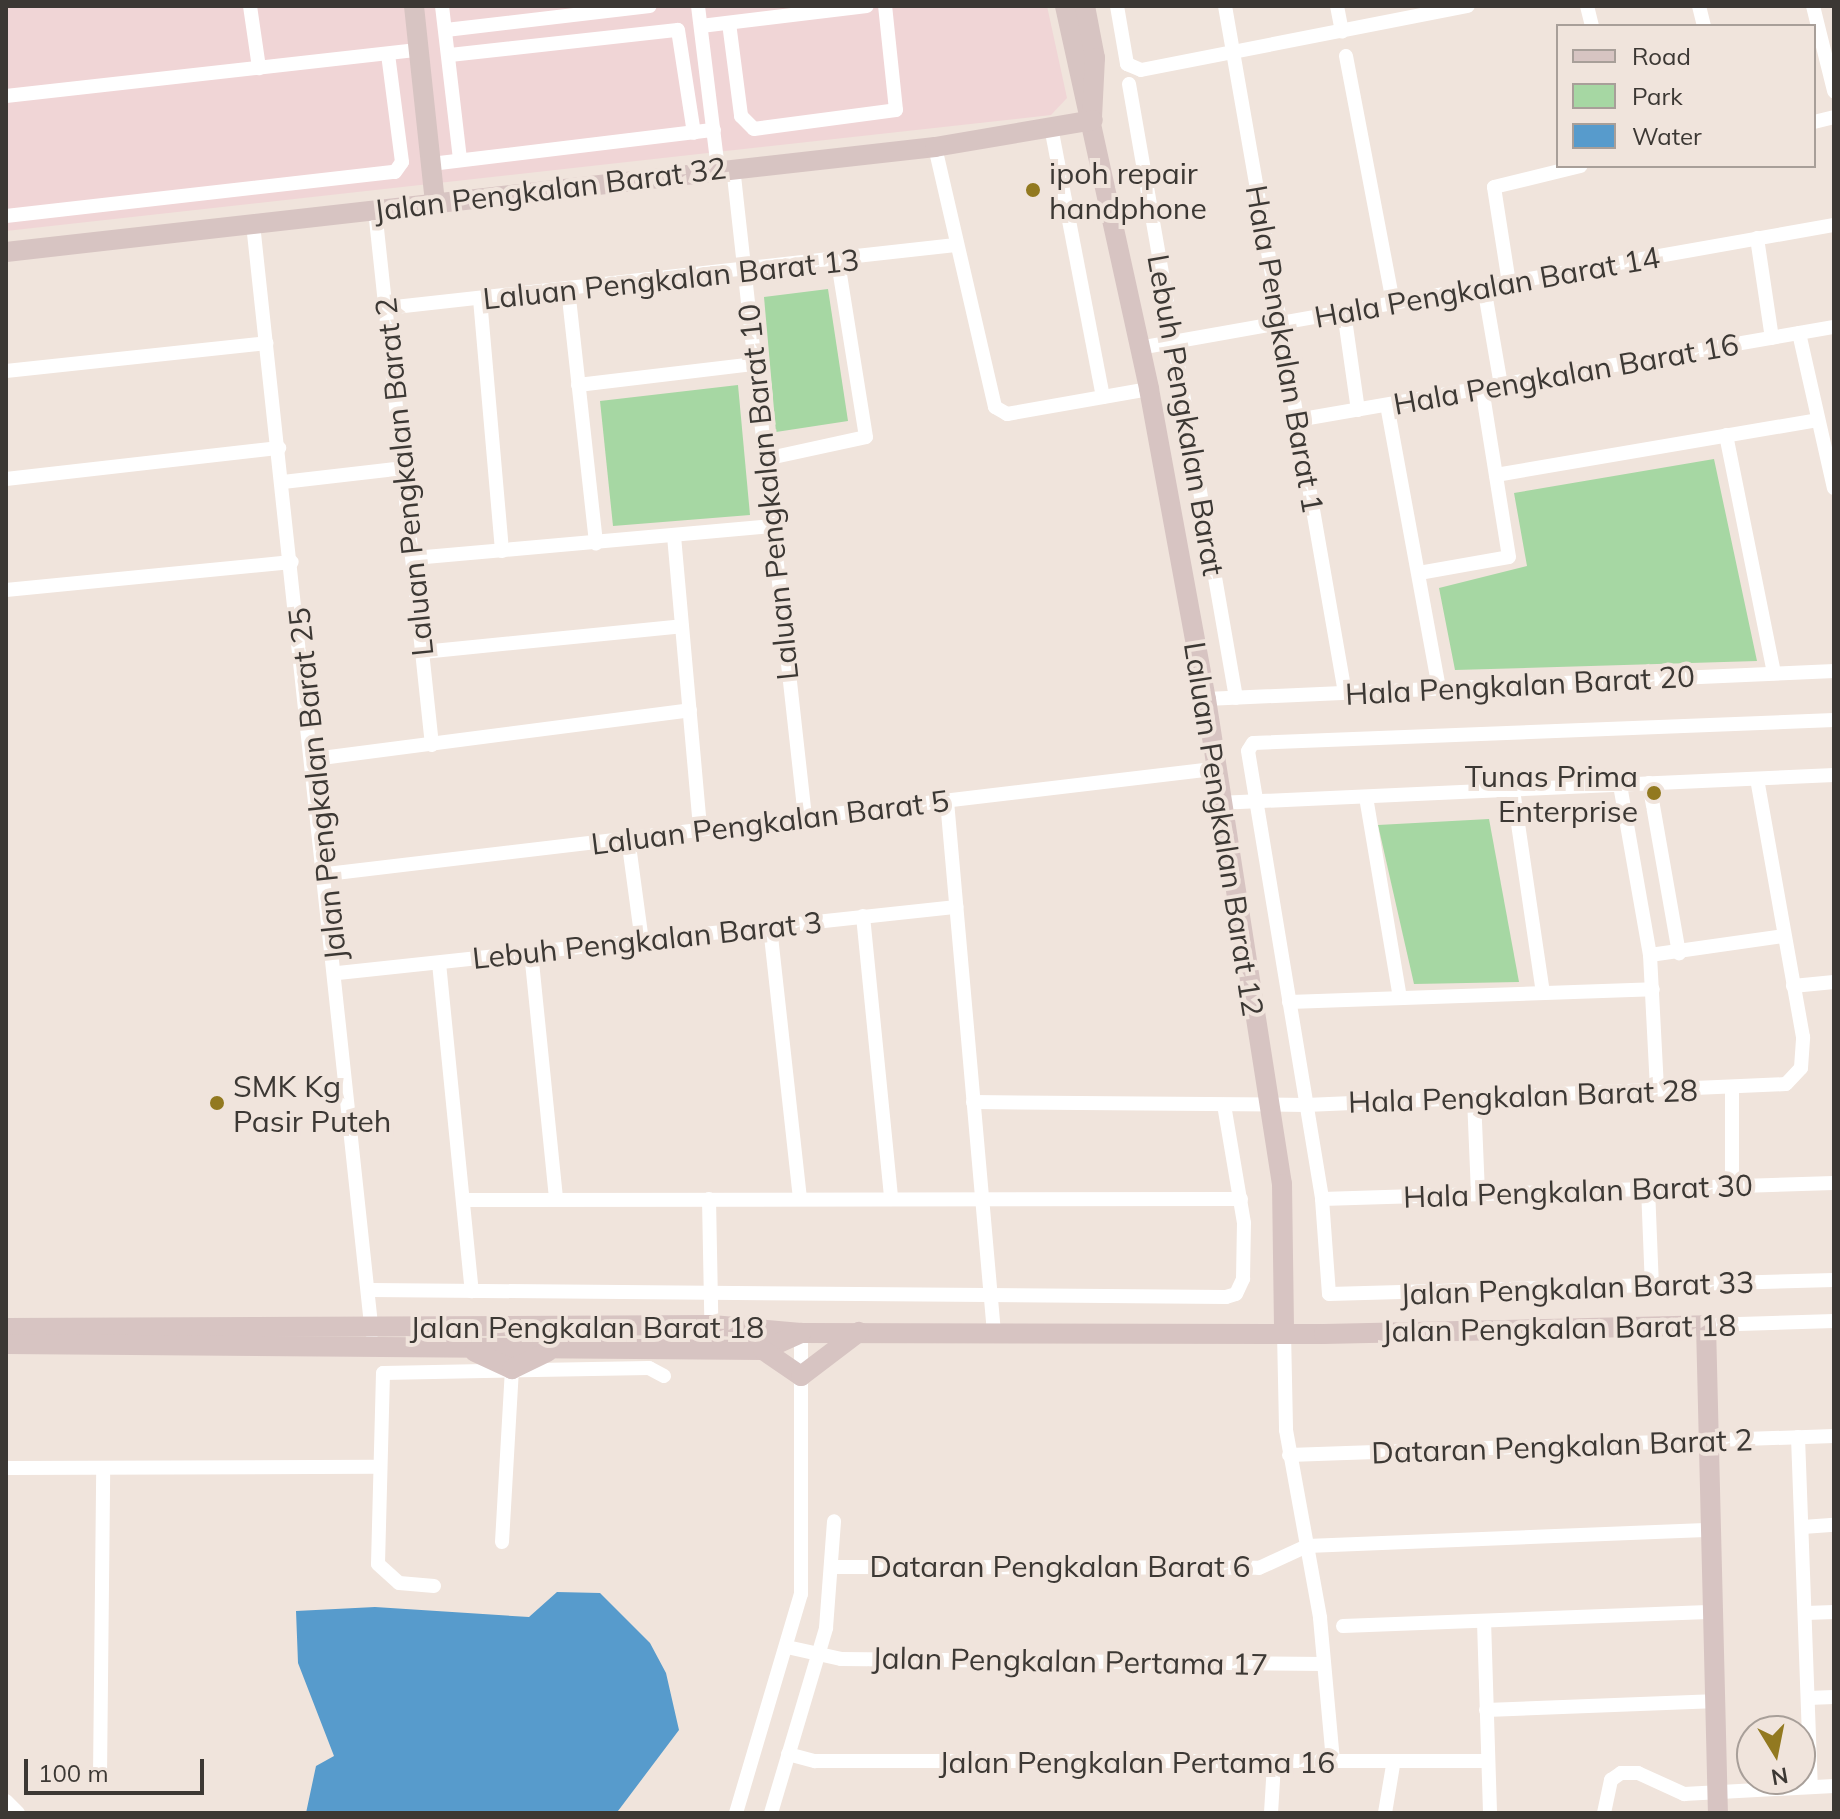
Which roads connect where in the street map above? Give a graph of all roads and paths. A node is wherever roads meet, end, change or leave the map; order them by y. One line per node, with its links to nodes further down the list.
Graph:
1 (250, 6): 25 (street)
2 (414, 6): 20 (street)
3 (442, 6): 18 (street)
4 (650, 6): 18 (street)
5 (698, 6): 17 (street, Laluan Pengkalan Barat 10)
6 (867, 6): 16 (street)
7 (885, 6): 16 (street)
8 (1065, 6): 29 (street, Laluan Pengkalan Barat 12)
9 (1085, 6): 29 (street, Laluan Pengkalan Barat 12)
10 (1117, 6): 21 (street)
11 (1225, 6): 21 (street, Hala Pengkalan Barat 1)
12 (1337, 6): 19 (street)
13 (1468, 6): 15 (street)
14 (1813, 6): 27 (street)
15 (1447, 8): 19 (street)
16 (729, 23): 17 (street)
17 (701, 26): 31 (street, Laluan Pengkalan Barat 10)
18 (446, 30): 23 (street)
19 (1342, 32): 21 (street)
20 (419, 50): 22 (street); 35 (street)
21 (1233, 52): 56 (street, Hala Pengkalan Barat 1)
22 (388, 54): 25 (street); 40 (street)
23 (450, 55): 32 (street); 34 (street)
24 (1346, 56): 53 (street)
25 (259, 68): 28 (street)
26 (1129, 84): 60 (street, Lebuh Pengkalan Barat)
27 (1834, 91)
28 (6, 96)
29 (1093, 118): 30 (street, Jalan Pengkalan Barat 32); 62 (street, Laluan Pengkalan Barat 12)
30 (1051, 127): 33 (street, Jalan Pengkalan Barat 32); 69 (street)
31 (714, 130): 32 (street); 36 (street, Laluan Pengkalan Barat 10)
32 (694, 133): 34 (street)
33 (935, 147): 36 (street, Jalan Pengkalan Barat 32); 44 (street)
34 (460, 160): 35 (street)
35 (431, 164): 38 (street)
36 (725, 168): 38 (street, Jalan Pengkalan Barat 32); 48 (street, Laluan Pengkalan Barat 10)
37 (1572, 168): 49 (street)
38 (435, 203): 39 (street, Jalan Pengkalan Barat 32)
39 (375, 210): 41 (street, Jalan Pengkalan Barat 32); 54 (street, Laluan Pengkalan Barat 2)
40 (6, 216)
41 (253, 224): 46 (street, Jalan Pengkalan Barat 32); 61 (street, Jalan Pengkalan Barat 25)
42 (1834, 225): 43 (street, Hala Pengkalan Barat 14)
43 (1757, 238): 49 (street, Hala Pengkalan Barat 14); 59 (street)
44 (956, 245): 47 (street, Laluan Pengkalan Barat 13); 69 (street)
45 (6, 246): 46 (street)
46 (6, 252)
47 (838, 262): 48 (street, Laluan Pengkalan Barat 13); 76 (street)
48 (743, 269): 51 (street, Laluan Pengkalan Barat 13); 63 (street, Laluan Pengkalan Barat 10)
49 (1509, 283): 50 (street, Hala Pengkalan Barat 14)
50 (1484, 287): 53 (street, Hala Pengkalan Barat 14); 66 (street)
51 (568, 289): 52 (street, Laluan Pengkalan Barat 13); 65 (street)
52 (480, 299): 54 (street, Laluan Pengkalan Barat 13); 85 (street)
53 (1393, 303): 55 (street, Hala Pengkalan Barat 14)
54 (386, 308): 77 (street, Laluan Pengkalan Barat 2)
55 (1344, 312): 56 (street, Hala Pengkalan Barat 14); 71 (street)
56 (1280, 323): 60 (street, Hala Pengkalan Barat 14); 72 (street, Hala Pengkalan Barat 1)
57 (1834, 327): 58 (street, Hala Pengkalan Barat 16)
58 (1799, 333): 59 (street, Hala Pengkalan Barat 16); 73 (street)
59 (1772, 338): 66 (street, Hala Pengkalan Barat 16)
60 (1173, 342): 62 (street, Hala Pengkalan Barat 14); 96 (street, Lebuh Pengkalan Barat)
61 (267, 343): 64 (street); 75 (street, Jalan Pengkalan Barat 25)
62 (1139, 348): 68 (street, Laluan Pengkalan Barat 12)
63 (753, 364): 65 (street); 76 (street, Laluan Pengkalan Barat 10)
64 (6, 371)
65 (578, 385): 84 (street)
66 (1501, 385): 67 (street, Hala Pengkalan Barat 16)
67 (1482, 388): 70 (street, Hala Pengkalan Barat 16); 78 (street)
68 (1149, 389): 69 (street); 97 (street, Laluan Pengkalan Barat 12)
69 (1103, 397)
70 (1387, 405): 71 (street, Hala Pengkalan Barat 16); 88 (street)
71 (1358, 410): 72 (street, Hala Pengkalan Barat 16)
72 (1297, 420): 95 (street, Hala Pengkalan Barat 1)
73 (1823, 425): 74 (street); 81 (street)
74 (1726, 435): 78 (street); 93 (street)
75 (279, 448): 79 (street); 80 (street, Jalan Pengkalan Barat 25)
76 (765, 459): 82 (street, Laluan Pengkalan Barat 10)
77 (404, 468): 80 (street); 86 (street, Laluan Pengkalan Barat 2)
78 (1496, 475): 88 (street)
79 (6, 479)
80 (283, 482): 87 (street, Jalan Pengkalan Barat 25)
81 (1834, 488)
82 (772, 526): 83 (street); 112 (street, Laluan Pengkalan Barat 10)
83 (674, 536): 84 (street); 90 (street)
84 (596, 543): 85 (street)
85 (502, 551): 86 (street)
86 (414, 558): 91 (street, Laluan Pengkalan Barat 2)
87 (292, 562): 89 (street); 101 (street, Jalan Pengkalan Barat 25)
88 (1419, 573): 94 (street)
89 (6, 590)
90 (682, 626): 91 (street); 98 (street)
91 (423, 652): 100 (street, Laluan Pengkalan Barat 2)
92 (1834, 671): 93 (street, Hala Pengkalan Barat 20)
93 (1774, 673): 94 (street, Hala Pengkalan Barat 20)
94 (1439, 688): 95 (street, Hala Pengkalan Barat 20)
95 (1345, 693): 96 (street, Hala Pengkalan Barat 20)
96 (1236, 698): 97 (street, Hala Pengkalan Barat 20)
97 (1206, 699): 102 (street, Laluan Pengkalan Barat 12)
98 (690, 710): 100 (street); 113 (street)
99 (1834, 720): 110 (street)
100 (432, 745): 101 (street)
101 (314, 759): 115 (street, Jalan Pengkalan Barat 25)
102 (1213, 769): 109 (street, Laluan Pengkalan Barat 5); 111 (street, Laluan Pengkalan Barat 12)
103 (1834, 775): 104 (street)
104 (1757, 779): 105 (street); 119 (street)
105 (1649, 783): 106 (street); 122 (street)
106 (1620, 785): 107 (street); 123 (street)
107 (1513, 790): 108 (street); 129 (street)
108 (1366, 797): 110 (street); 130 (street)
109 (947, 801): 112 (street, Laluan Pengkalan Barat 5); 116 (street)
110 (1253, 802): 111 (street); 131 (street)
111 (1218, 803): 137 (street, Laluan Pengkalan Barat 12)
112 (805, 817): 113 (street, Laluan Pengkalan Barat 5)
113 (700, 830): 114 (street, Laluan Pengkalan Barat 5)
114 (628, 838): 115 (street, Laluan Pengkalan Barat 5); 120 (street)
115 (327, 874): 125 (street, Jalan Pengkalan Barat 25)
116 (956, 907): 117 (street, Lebuh Pengkalan Barat 3); 135 (street)
117 (863, 916): 118 (street, Lebuh Pengkalan Barat 3); 144 (street)
118 (770, 927): 120 (street, Lebuh Pengkalan Barat 3); 143 (street)
119 (1784, 936): 122 (street); 127 (street)
120 (642, 941): 121 (street, Lebuh Pengkalan Barat 3)
121 (531, 952): 124 (street, Lebuh Pengkalan Barat 3); 146 (street)
122 (1679, 953): 123 (street)
123 (1650, 955): 128 (street)
124 (439, 963): 125 (street, Lebuh Pengkalan Barat 3); 150 (street)
125 (338, 973): 153 (street, Jalan Pengkalan Barat 25)
126 (1834, 982): 127 (street)
127 (1793, 986): 132 (street, Hala Pengkalan Barat 28)
128 (1653, 989): 129 (street); 133 (street)
129 (1543, 992): 130 (street)
130 (1400, 997): 131 (street)
131 (1289, 1002): 138 (street)
132 (1732, 1087): 133 (street, Hala Pengkalan Barat 28); 140 (street)
133 (1657, 1089): 134 (street, Hala Pengkalan Barat 28)
134 (1474, 1098): 138 (street, Hala Pengkalan Barat 28); 142 (street)
135 (973, 1102): 136 (street, Hala Pengkalan Barat 28); 145 (street)
136 (1224, 1105): 137 (street, Hala Pengkalan Barat 28); 148 (street)
137 (1268, 1105): 138 (street, Hala Pengkalan Barat 28); 164 (street, Laluan Pengkalan Barat 12)
138 (1306, 1105): 149 (street)
139 (1834, 1183): 140 (street, Hala Pengkalan Barat 30)
140 (1732, 1185): 141 (street, Hala Pengkalan Barat 30)
141 (1648, 1188): 142 (street, Hala Pengkalan Barat 30); 152 (street)
142 (1478, 1194): 149 (street, Hala Pengkalan Barat 30)
143 (800, 1198): 144 (street); 147 (street)
144 (891, 1198): 145 (street)
145 (982, 1198): 148 (street); 156 (street)
146 (556, 1199): 147 (street); 150 (street)
147 (709, 1199): 155 (street)
148 (1241, 1199): 156 (street)
149 (1322, 1199): 152 (street, Jalan Pengkalan Barat 33)
150 (463, 1200): 154 (street)
151 (1834, 1280): 152 (street, Jalan Pengkalan Barat 33)
152 (1652, 1286)
153 (371, 1290): 154 (street); 167 (street, Jalan Pengkalan Barat 25)
154 (472, 1291): 155 (street)
155 (711, 1292): 156 (street); 159 (street)
156 (990, 1294): 166 (street)
157 (1834, 1321): 160 (street, Jalan Pengkalan Barat 18)
158 (466, 1325): 161 (street, Jalan Pengkalan Barat 18); 167 (street, Jalan Pengkalan Barat 18); 170 (street)
159 (712, 1325): 161 (street, Jalan Pengkalan Barat 18); 165 (street, Jalan Pengkalan Barat 18); 172 (street)
160 (1706, 1325): 164 (street, Jalan Pengkalan Barat 18); 179 (street)
161 (560, 1326): 170 (street)
162 (6, 1328): 167 (street, Jalan Pengkalan Barat 18)
163 (859, 1332): 165 (street, Jalan Pengkalan Barat 18); 166 (street, Jalan Pengkalan Barat 18); 176 (street)
164 (1284, 1332): 166 (street, Jalan Pengkalan Barat 18); 180 (street, Laluan Pengkalan Barat 12)
165 (801, 1333): 173 (street, Jalan Pengkalan Barat 18); 176 (street)
166 (994, 1333)
167 (372, 1336): 168 (street, Jalan Pengkalan Barat 18); 169 (street, Jalan Pengkalan Barat 18)
168 (6, 1344)
169 (449, 1346): 170 (street, Jalan Pengkalan Barat 18); 174 (street)
170 (513, 1347): 171 (street, Jalan Pengkalan Barat 18); 174 (street)
171 (574, 1347): 172 (street, Jalan Pengkalan Barat 18); 174 (street)
172 (712, 1349): 173 (street, Jalan Pengkalan Barat 18)
173 (763, 1350): 176 (street)
174 (512, 1370): 175 (street); 181 (street); 188 (street)
175 (664, 1376)
176 (801, 1376): 197 (street)
177 (1834, 1436): 178 (street, Dataran Pengkalan Barat 2)
178 (1798, 1437): 179 (street, Dataran Pengkalan Barat 2); 186 (street)
179 (1709, 1443): 180 (street, Dataran Pengkalan Barat 2); 187 (street)
180 (1289, 1455): 189 (street, Laluan Pengkalan Barat 12)
181 (377, 1467): 183 (street); 191 (street)
182 (6, 1468): 183 (street)
183 (103, 1468): 210 (street)
184 (834, 1521): 190 (street)
185 (1834, 1525): 186 (street)
186 (1803, 1527): 194 (street)
187 (1712, 1530): 189 (street, Dataran Pengkalan Barat 6); 192 (street)
188 (502, 1542)
189 (1307, 1546): 190 (street, Dataran Pengkalan Barat 6); 199 (street, Laluan Pengkalan Barat 12)
190 (834, 1567): 198 (street)
191 (434, 1586)
192 (1715, 1612): 195 (street); 202 (street)
193 (1834, 1612): 194 (street)
194 (1806, 1613): 201 (street)
195 (1484, 1621): 196 (street); 203 (street)
196 (1343, 1626)
197 (787, 1647): 198 (street, Jalan Pengkalan Pertama 17); 215 (street)
198 (817, 1653): 199 (street, Jalan Pengkalan Pertama 17); 205 (street)
199 (1324, 1664): 207 (street, Laluan Pengkalan Barat 12)
200 (1834, 1697): 201 (street)
201 (1808, 1698): 204 (street)
202 (1718, 1701): 203 (street); 212 (street)
203 (1486, 1710): 206 (street)
204 (1809, 1715)
205 (788, 1754): 208 (street, Jalan Pengkalan Pertama 16); 216 (street)
206 (1486, 1761): 209 (street, Jalan Pengkalan Pertama 16); 219 (street)
207 (1333, 1762): 208 (street, Jalan Pengkalan Pertama 16); 209 (street, Jalan Pengkalan Pertama 16)
208 (1274, 1764): 217 (street)
209 (1393, 1765): 218 (street)
210 (100, 1776)
211 (1736, 1789): 212 (street)
212 (1722, 1790): 220 (street); 221 (street)
213 (6, 1801): 214 (street)
214 (18, 1813)
215 (736, 1813)
216 (771, 1813)
217 (1271, 1813)
218 (1385, 1813)
219 (1490, 1813)
220 (1604, 1813)
221 (1718, 1813)

